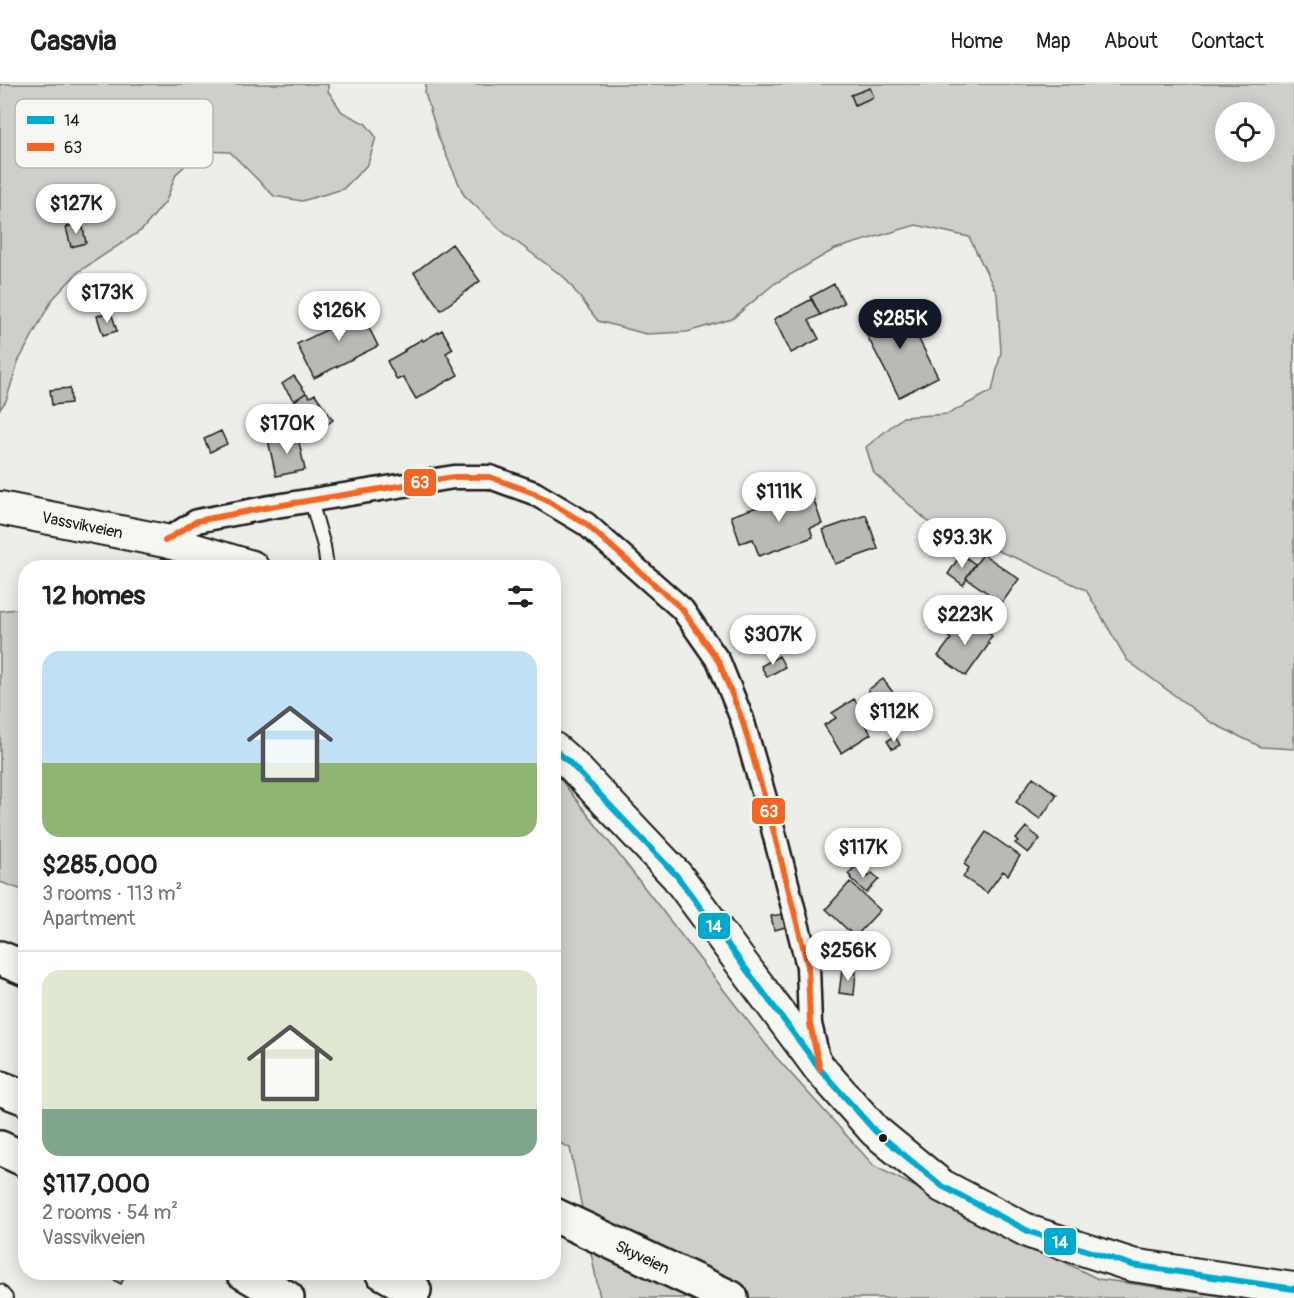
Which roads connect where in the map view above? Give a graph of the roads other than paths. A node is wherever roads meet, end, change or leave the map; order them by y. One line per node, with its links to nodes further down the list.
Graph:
1 (311, 501): 3 (street); 5 (lane); 9 (street)
2 (0, 508): 3 (street, Vassvikveien)
3 (165, 541): 4 (street, Vassvikveien)
4 (229, 560)
5 (326, 560)
6 (561, 755): 9 (street)
7 (0, 958): 8 (highway)
8 (18, 966)
9 (820, 1069): 17 (street)
10 (0, 1088): 11 (highway)
11 (18, 1095)
12 (0, 1148): 13 (highway)
13 (18, 1156)
14 (561, 1218): 22 (highway, Skyveien)
15 (257, 1280): 21 (highway)
16 (396, 1280): 18 (highway)
17 (1294, 1289)
18 (414, 1290)
19 (0, 1291): 20 (lane)
20 (6, 1298)
21 (287, 1298)
22 (731, 1298)

